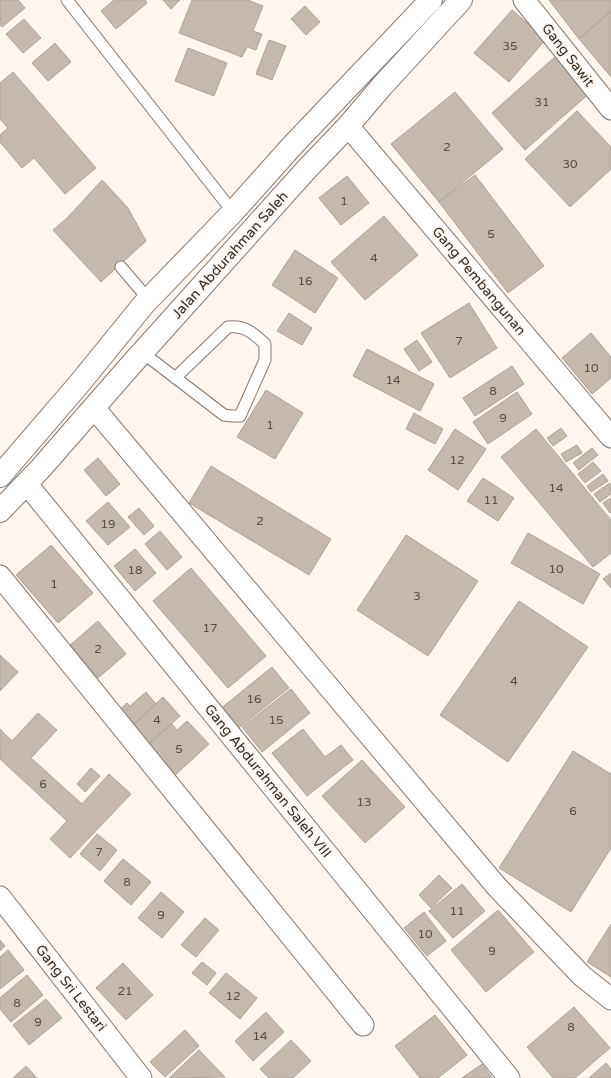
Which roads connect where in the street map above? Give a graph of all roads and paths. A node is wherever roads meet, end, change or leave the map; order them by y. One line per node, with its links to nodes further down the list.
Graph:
1 (67, 0): 7 (lane)
2 (430, 0): 7 (street, Jalan Abdurahman Saleh)
3 (461, 0): 6 (street, Jalan Abdurahman Saleh)
4 (524, 0): 5 (street, Gang Sawit)
5 (611, 109)
6 (348, 126): 10 (street, Jalan Abdurahman Saleh); 13 (street, Gang Pembangunan)
7 (233, 212): 9 (street, Jalan Abdurahman Saleh)
8 (122, 267): 9 (lane)
9 (149, 300): 14 (street, Jalan Abdurahman Saleh)
10 (143, 353): 11 (lane); 12 (street, Jalan Abdurahman Saleh)
11 (175, 378): 11 (lane)
12 (94, 408): 15 (street, Jalan Abdurahman Saleh); 19 (street)
13 (611, 437)
14 (0, 476)
15 (26, 483): 16 (street, Jalan Abdurahman Saleh); 22 (street, Gang Abdurahman Saleh VIII)
16 (0, 511)
17 (0, 576): 20 (street)
18 (0, 897): 21 (street, Gang Sri Lestari)
19 (611, 999)
20 (363, 1025)
21 (141, 1078)
22 (509, 1078)

